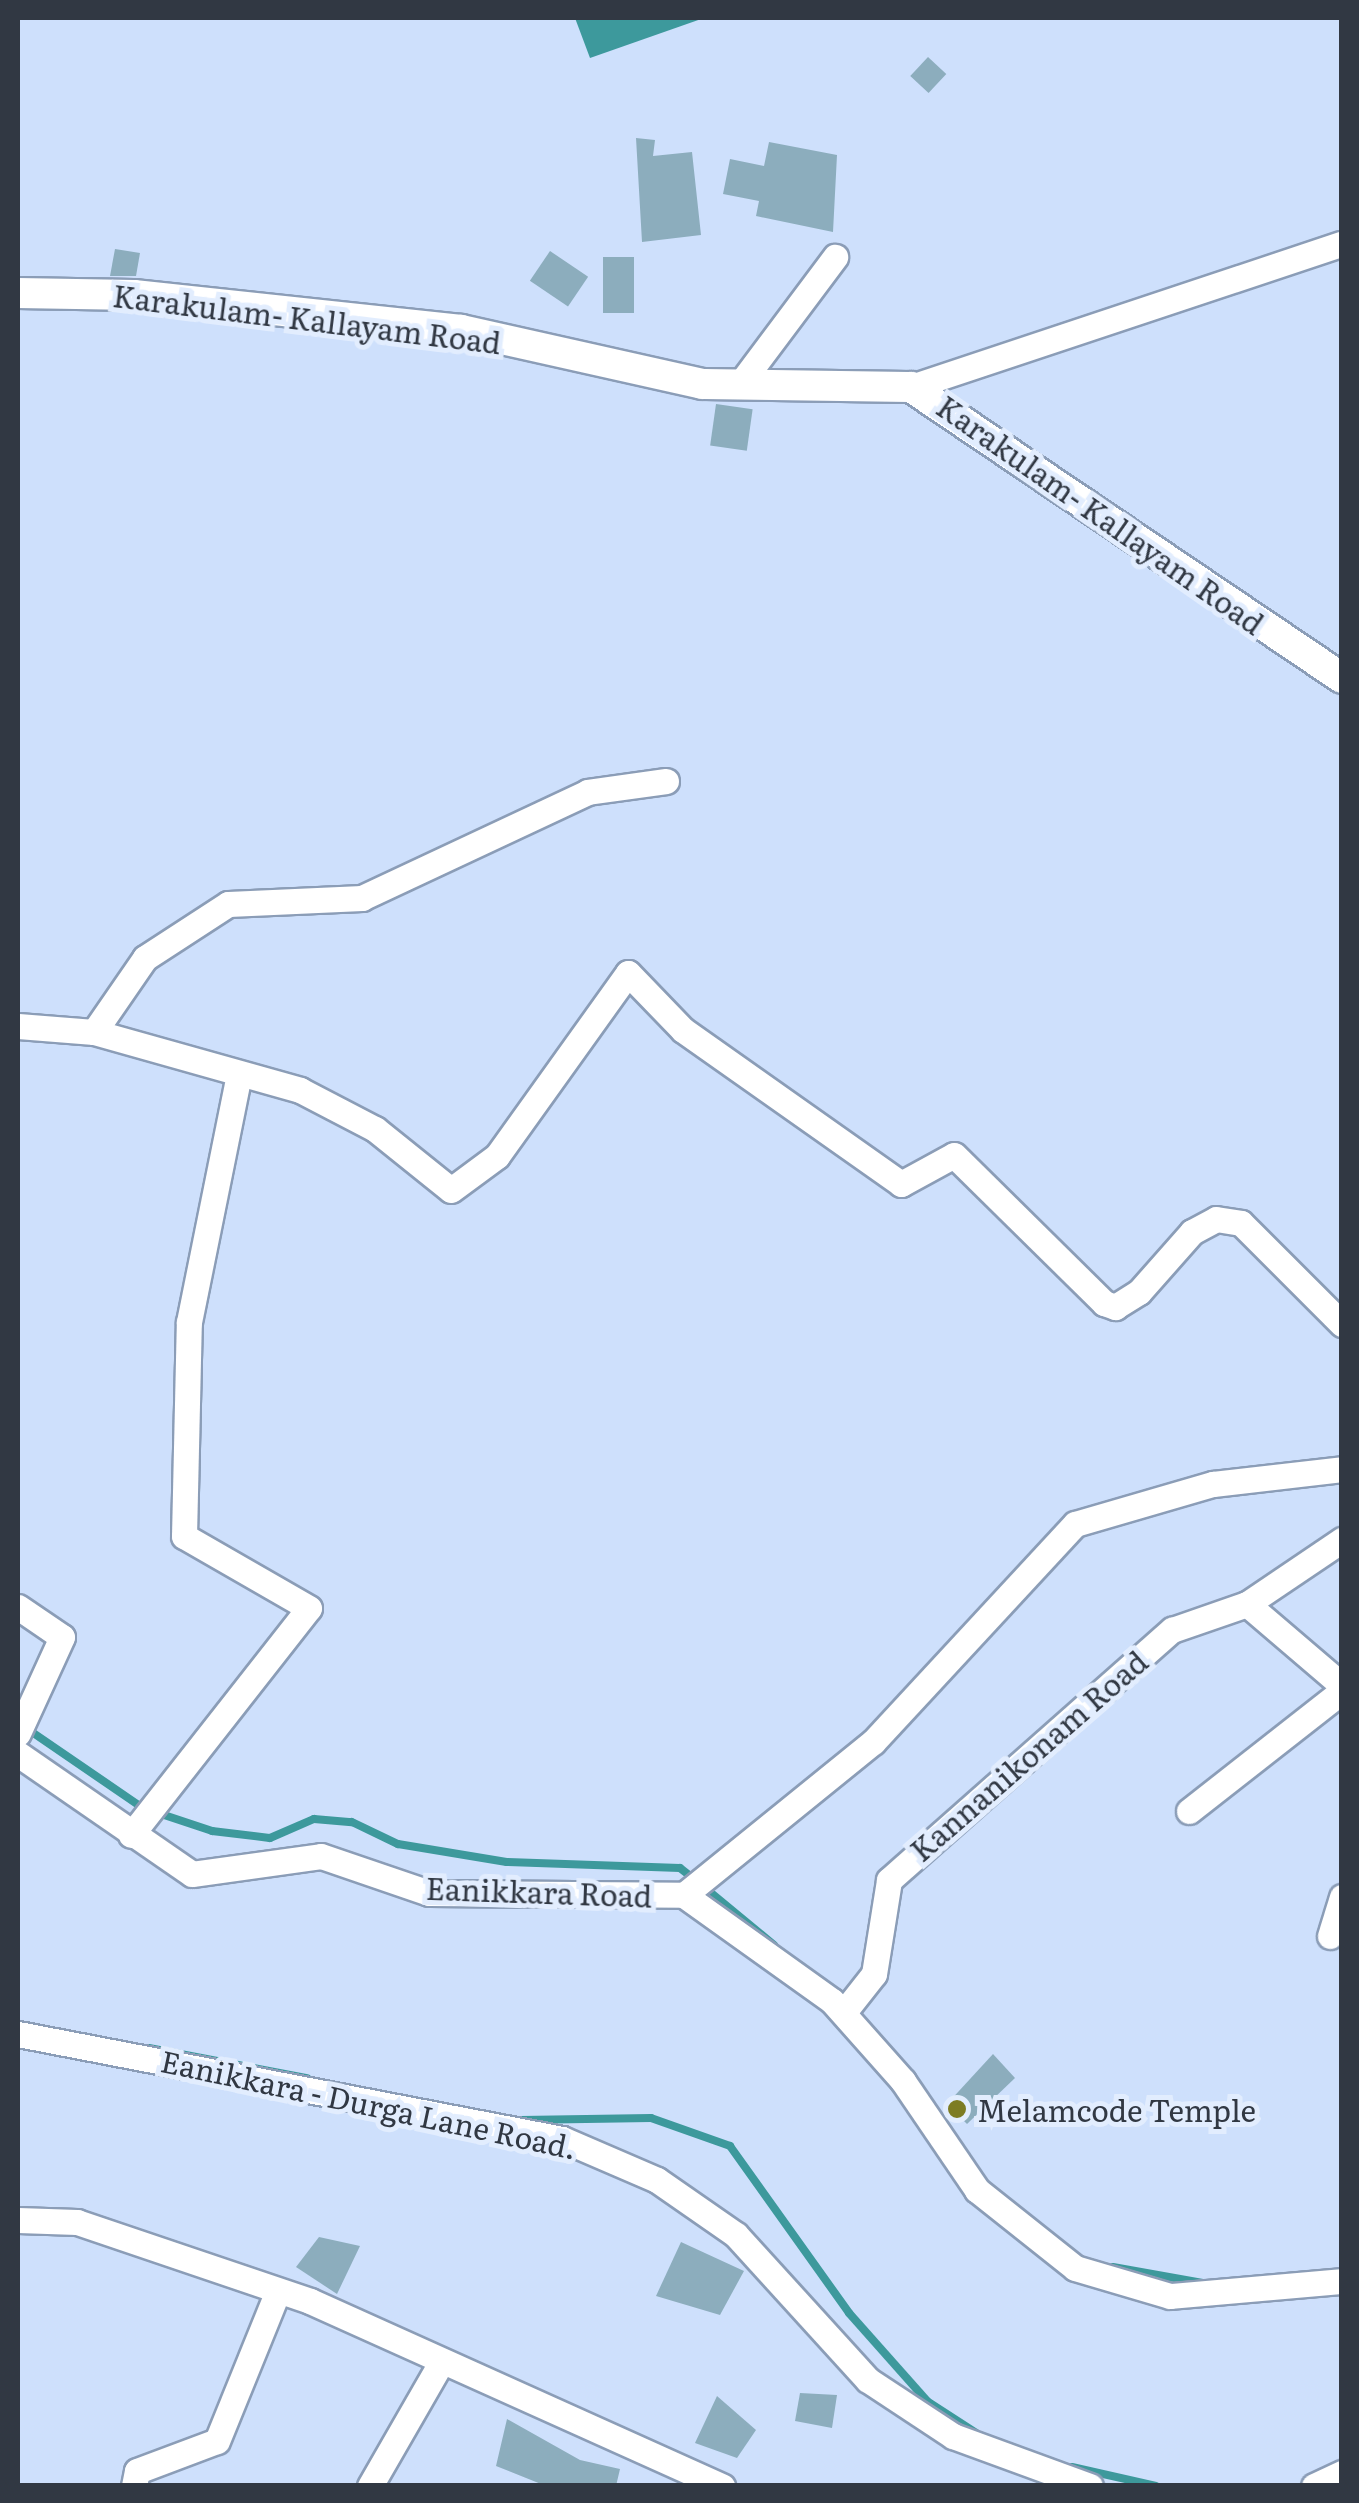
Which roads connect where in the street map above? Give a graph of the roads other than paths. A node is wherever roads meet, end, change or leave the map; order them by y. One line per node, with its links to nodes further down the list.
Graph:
1 (1342, 244): 5 (street)
2 (835, 258): 4 (street)
3 (18, 293): 4 (street, Karakulam- Kallayam Road)
4 (743, 380): 5 (street, Karakulam- Kallayam Road)
5 (911, 387): 6 (street, Karakulam- Kallayam Road)
6 (1342, 678)
7 (666, 781): 9 (street)
8 (18, 1026): 9 (street)
9 (94, 1032): 10 (street)
10 (239, 1074): 11 (street); 20 (street)
11 (1342, 1324)
12 (1342, 1468): 21 (street)
13 (1342, 1540): 14 (street, Kannanikonam Road)
14 (1247, 1604): 16 (street); 24 (street, Kannanikonam Road)
15 (18, 1607): 17 (street)
16 (1342, 1688): 19 (street)
17 (21, 1728)
18 (18, 1754): 20 (street, Eanikkara Road)
19 (1190, 1811)
20 (130, 1835): 21 (street, Eanikkara Road)
21 (694, 1887): 24 (street, Eanikkara Road)
22 (1342, 1897): 23 (street)
23 (1330, 1936)
24 (847, 2008): 27 (street, Eanikkara Road)
25 (18, 2034): 34 (street, Eanikkara - Durga Lane Road.)
26 (18, 2220): 28 (street)
27 (1342, 2281)
28 (278, 2291): 29 (street); 31 (street)
29 (442, 2361): 32 (street); 33 (street)
30 (1342, 2473): 35 (street)
31 (134, 2486)
32 (370, 2486)
33 (722, 2486)
34 (1090, 2486)
35 (1314, 2486)

